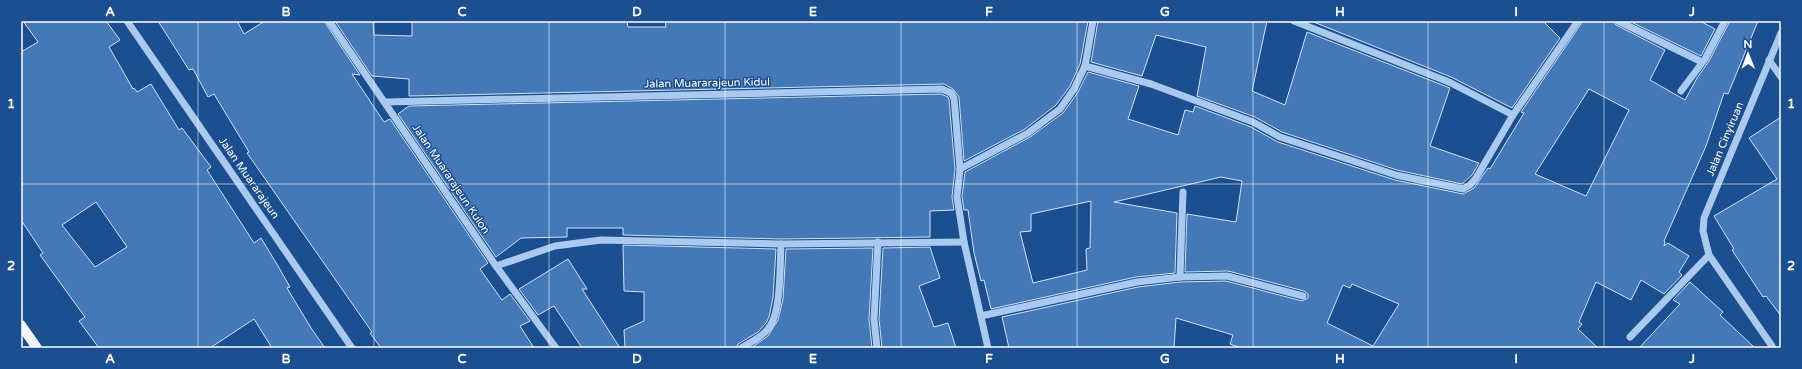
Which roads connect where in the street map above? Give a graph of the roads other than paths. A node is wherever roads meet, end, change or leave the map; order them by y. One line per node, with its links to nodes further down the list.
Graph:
1 (127, 21): 31 (street, Jalan Muararajeun)
2 (329, 21): 15 (street, Jalan Muararajeun Kulon)
3 (1093, 21): 12 (street)
4 (1294, 21): 16 (street)
5 (1568, 21): 8 (street)
6 (1618, 21): 11 (street)
7 (1725, 21): 11 (street)
8 (1576, 23): 16 (street)
9 (1781, 33): 10 (street, Jalan Cinyiruan)
10 (1769, 60): 13 (street); 22 (street, Jalan Cinyiruan)
11 (1702, 62): 14 (street)
12 (1085, 66): 16 (street); 17 (street)
13 (1781, 77)
14 (1681, 91)
15 (386, 102): 17 (street, Jalan Muararajeun Kidul); 23 (street, Jalan Muararajeun Kulon)
16 (1513, 115)
17 (960, 169): 20 (street, Jalan Muararajeun Kidul)
18 (1183, 192): 24 (street)
19 (878, 242): 20 (street); 21 (street); 34 (street)
20 (964, 242): 26 (street, Jalan Muararajeun Kidul)
21 (781, 244): 23 (street); 33 (street)
22 (1709, 255): 28 (street); 29 (street)
23 (496, 266): 32 (street, Jalan Muararajeun Kulon)
24 (1180, 277): 25 (street); 26 (street)
25 (1303, 296)
26 (981, 316): 35 (street, Jalan Muararajeun Kidul)
27 (21, 325): 30 (main road)
28 (1630, 337)
29 (1772, 346)
30 (37, 348)
31 (352, 348)
32 (556, 348)
33 (741, 348)
34 (877, 348)
35 (988, 348)

